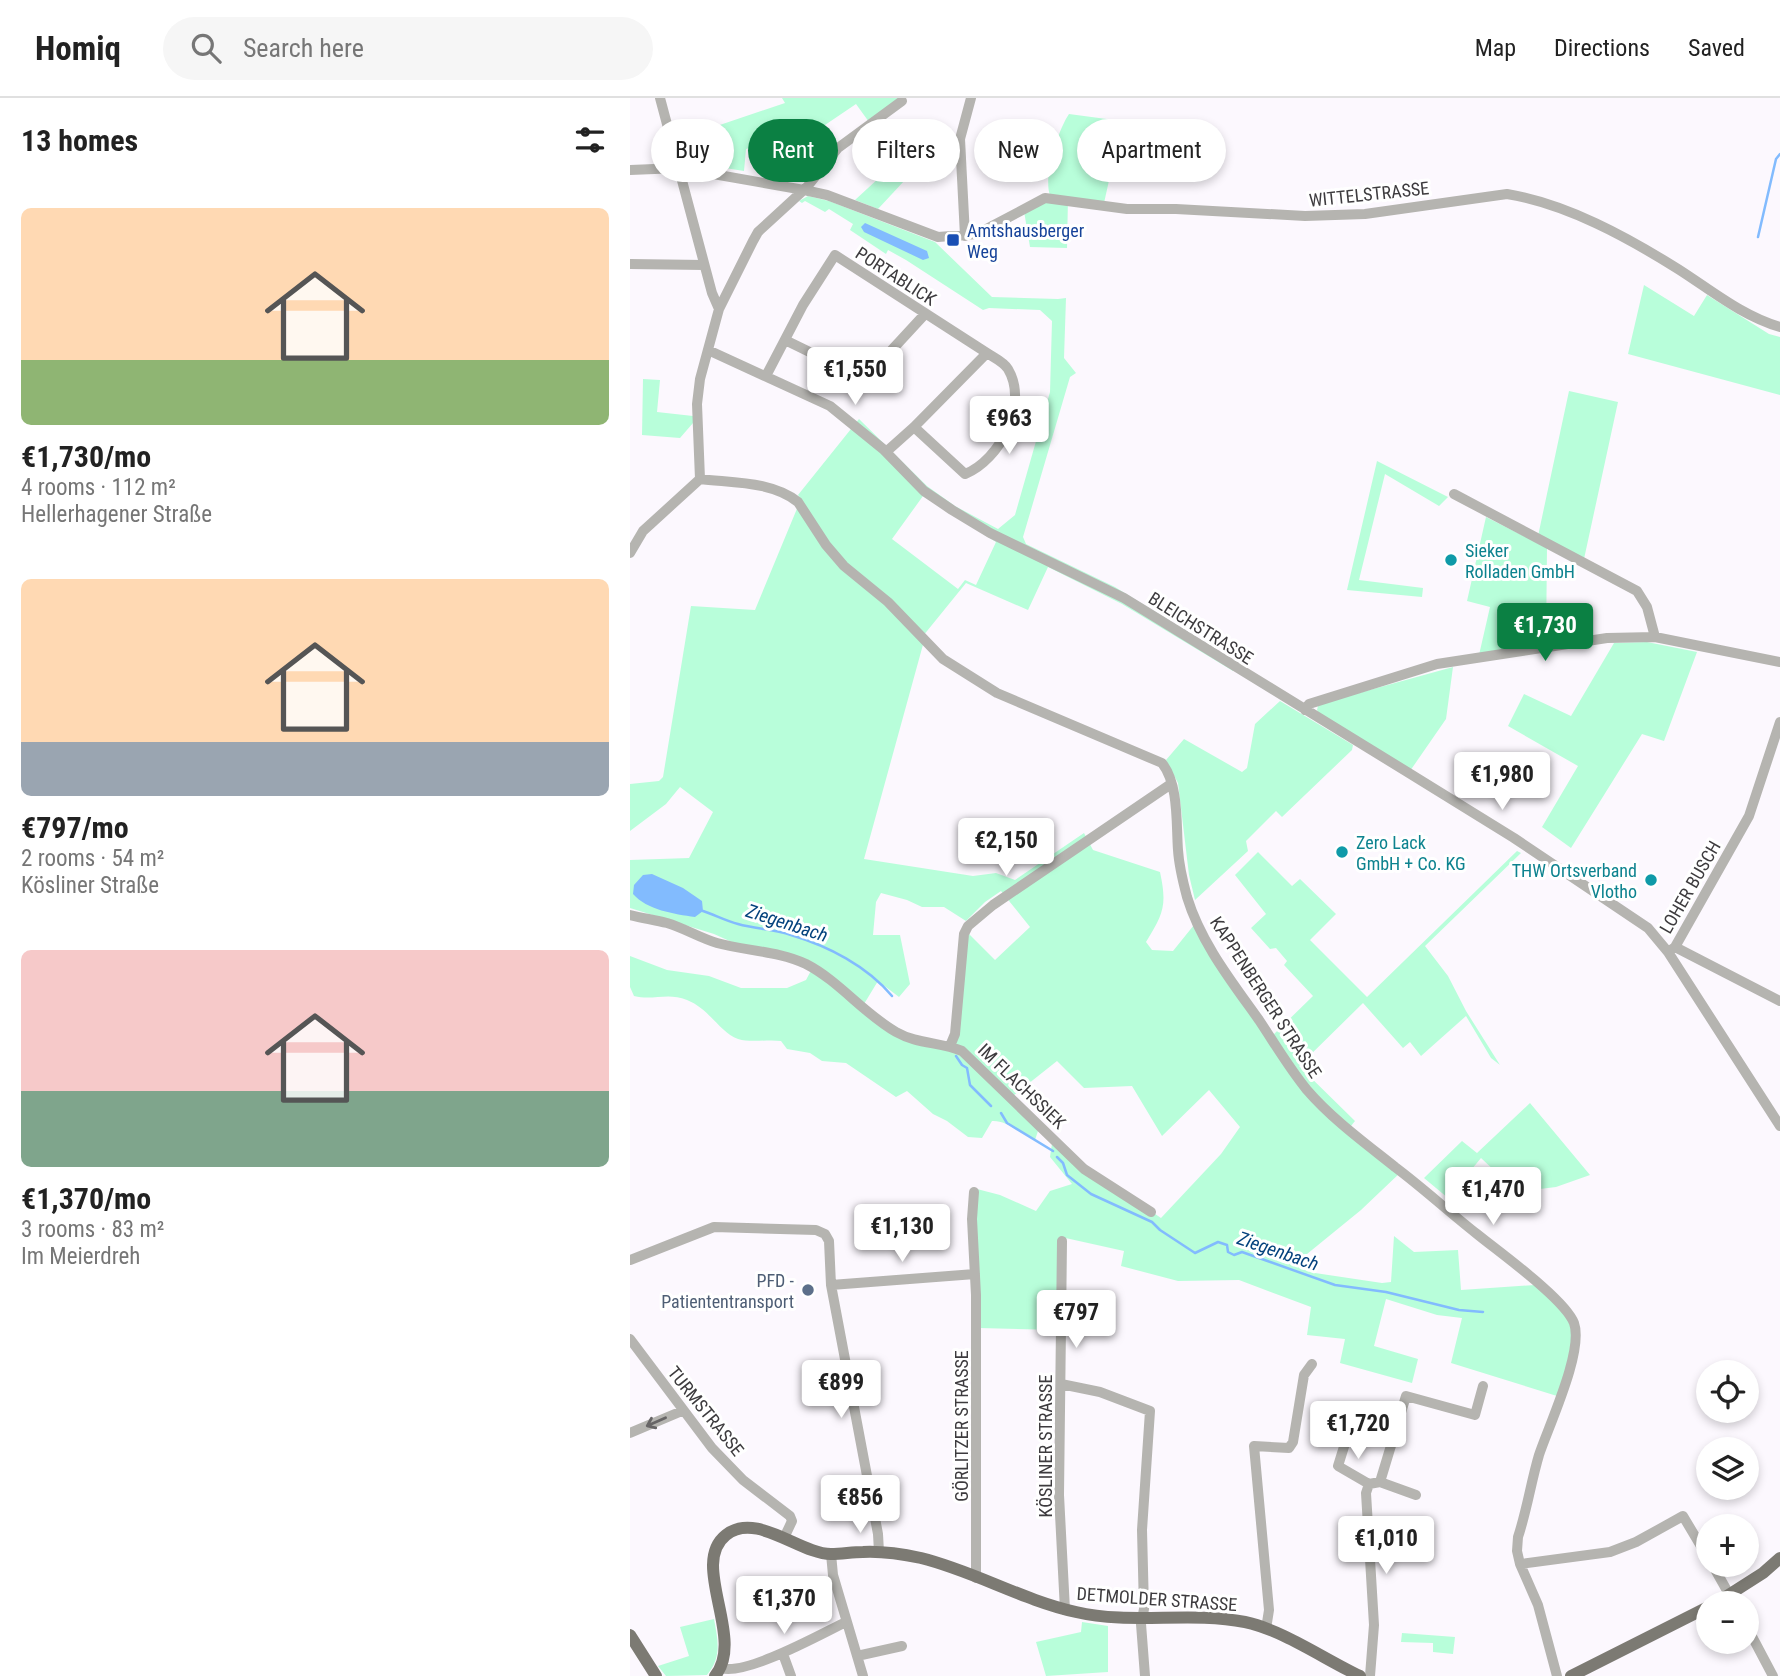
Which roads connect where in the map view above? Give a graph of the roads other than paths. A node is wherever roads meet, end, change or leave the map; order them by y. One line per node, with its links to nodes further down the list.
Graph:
1 (660, 98): 4 (street)
2 (971, 98): 10 (street)
3 (902, 101): 9 (street)
4 (666, 119)
5 (651, 169): 6 (street)
6 (630, 170)
7 (734, 178): 9 (street)
8 (683, 182): 12 (street)
9 (804, 190): 10 (street, WITTELSTRASSE); 13 (street)
10 (965, 236): 15 (street, WITTELSTRASSE)
11 (630, 264): 12 (street)
12 (704, 265): 13 (street)
13 (719, 309): 17 (street)
14 (925, 314): 16 (street); 16 (street, PORTABLICK); 18 (street, PORTABLICK)
15 (1780, 327)
16 (785, 340): 19 (street, PORTABLICK)
17 (708, 349): 19 (street, BLEICHSTRASSE); 22 (street)
18 (987, 353): 20 (street); 20 (street, PORTABLICK)
19 (766, 376): 21 (street, BLEICHSTRASSE)
20 (914, 427): 21 (street)
21 (886, 452): 27 (street, BLEICHSTRASSE)
22 (700, 479): 24 (street); 29 (street, KAPPENBERGER STRASSE)
23 (1454, 494): 25 (street)
24 (630, 553)
25 (1655, 637): 26 (street); 27 (street)
26 (1780, 662)
27 (1305, 710): 31 (street, BLEICHSTRASSE)
28 (1780, 722): 31 (street, LOHER BUSCH)
29 (1171, 784): 33 (street); 57 (street, KAPPENBERGER STRASSE)
30 (630, 915): 33 (street, IM FLACHSSIEK)
31 (1671, 950): 32 (street, BLEICHSTRASSE); 34 (street, LOHER BUSCH)
32 (1780, 1001)
33 (950, 1046): 36 (street, IM FLACHSSIEK)
34 (1780, 1126)
35 (974, 1192): 39 (street, GÖRLITZER STRASSE)
36 (1151, 1212)
37 (1062, 1241): 45 (street, KÖSLINER STRASSE)
38 (630, 1260): 40 (street)
39 (975, 1274): 40 (street); 58 (street, GÖRLITZER STRASSE)
40 (831, 1285): 54 (street)
41 (630, 1339): 43 (street, TURMSTRASSE)
42 (630, 1348): 43 (street, TURMSTRASSE)
43 (647, 1362): 47 (street, TURMSTRASSE)
44 (1312, 1364): 64 (street)
45 (1061, 1384): 60 (street, KÖSLINER STRASSE); 62 (street)
46 (1483, 1386): 50 (street)
47 (681, 1410): 48 (street, one-way to 48); 52 (street, TURMSTRASSE)
48 (630, 1433)
49 (1347, 1437): 50 (street)
50 (1375, 1483): 51 (street); 78 (street)
51 (1416, 1495)
52 (784, 1538): 55 (main road, DETMOLDER STRASSE); 72 (main road, DETMOLDER STRASSE)
53 (1696, 1538): 57 (street)
54 (879, 1552): 55 (main road, DETMOLDER STRASSE); 58 (main road, DETMOLDER STRASSE)
55 (831, 1554): 63 (street)
56 (1780, 1558): 59 (main road)
57 (1520, 1564): 79 (street, KAPPENBERGER STRASSE)
58 (976, 1578): 60 (main road, DETMOLDER STRASSE)
59 (1741, 1591)
60 (1065, 1610): 62 (main road, DETMOLDER STRASSE)
61 (1696, 1613): 80 (main road)
62 (1142, 1618): 64 (main road, DETMOLDER STRASSE); 76 (street)
63 (846, 1622): 68 (street); 69 (street)
64 (1266, 1629): 77 (main road, DETMOLDER STRASSE)
65 (630, 1635): 73 (main road)
66 (902, 1646): 69 (street)
67 (1759, 1647): 71 (street)
68 (783, 1654): 72 (street); 74 (street)
69 (857, 1656): 75 (street)
70 (1780, 1659): 71 (street)
71 (1768, 1663): 81 (street)
72 (718, 1672)
73 (656, 1676)
74 (791, 1676)
75 (863, 1676)
76 (1145, 1676)
77 (1360, 1676)
78 (1370, 1676)
79 (1557, 1676)
80 (1571, 1676)
81 (1773, 1676)

